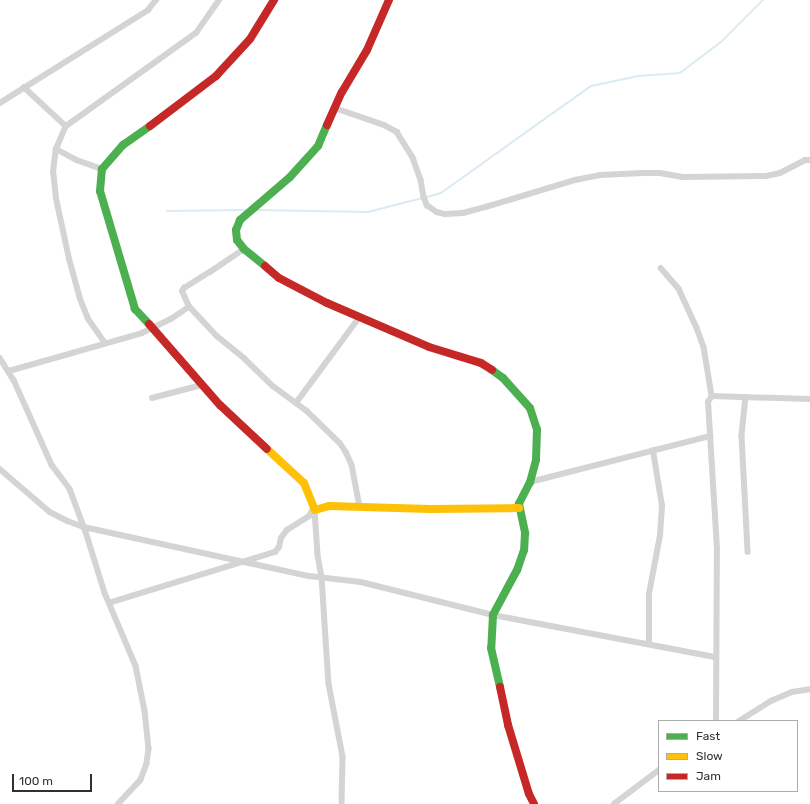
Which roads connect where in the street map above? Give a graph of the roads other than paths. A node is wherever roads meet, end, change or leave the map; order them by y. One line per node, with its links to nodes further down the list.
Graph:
1 (156, 0): 5 (street)
2 (219, 0): 8 (street)
3 (274, 0): 11 (street)
4 (389, 0): 7 (street)
5 (24, 87): 6 (street); 8 (street)
6 (0, 103)
7 (336, 108): 10 (street); 12 (street)
8 (66, 126): 9 (street)
9 (56, 149): 11 (street); 17 (street)
10 (810, 160)
11 (102, 169): 16 (street)
12 (244, 249): 14 (street); 15 (street)
13 (661, 268): 21 (street)
14 (190, 306): 16 (street); 25 (street)
15 (359, 318): 25 (street); 29 (street)
16 (153, 327): 17 (street); 20 (street)
17 (104, 342): 19 (street)
18 (0, 358): 19 (street)
19 (8, 371): 33 (street)
20 (202, 385): 23 (street); 32 (street)
21 (712, 396): 22 (street); 26 (street)
22 (746, 397): 24 (street); 34 (street)
23 (152, 398)
24 (810, 399)
25 (296, 403): 30 (street)
26 (710, 436): 27 (street); 40 (street)
27 (653, 451): 29 (street); 39 (street)
28 (0, 469): 33 (street)
29 (530, 482): 31 (street)
30 (360, 507): 31 (street); 32 (street)
31 (519, 508): 38 (street)
32 (314, 509): 35 (street); 36 (street)
33 (84, 527): 35 (street); 37 (street)
34 (748, 552)
35 (245, 561): 36 (street); 37 (street)
36 (322, 577): 38 (street); 46 (street)
37 (109, 603): 45 (street)
38 (493, 615): 39 (street); 47 (street)
39 (649, 644): 40 (street)
40 (716, 657): 42 (street)
41 (810, 689): 43 (street)
42 (716, 720)
43 (741, 720)
44 (658, 771): 48 (street)
45 (119, 804)
46 (342, 804)
47 (534, 804)
48 (614, 804)

